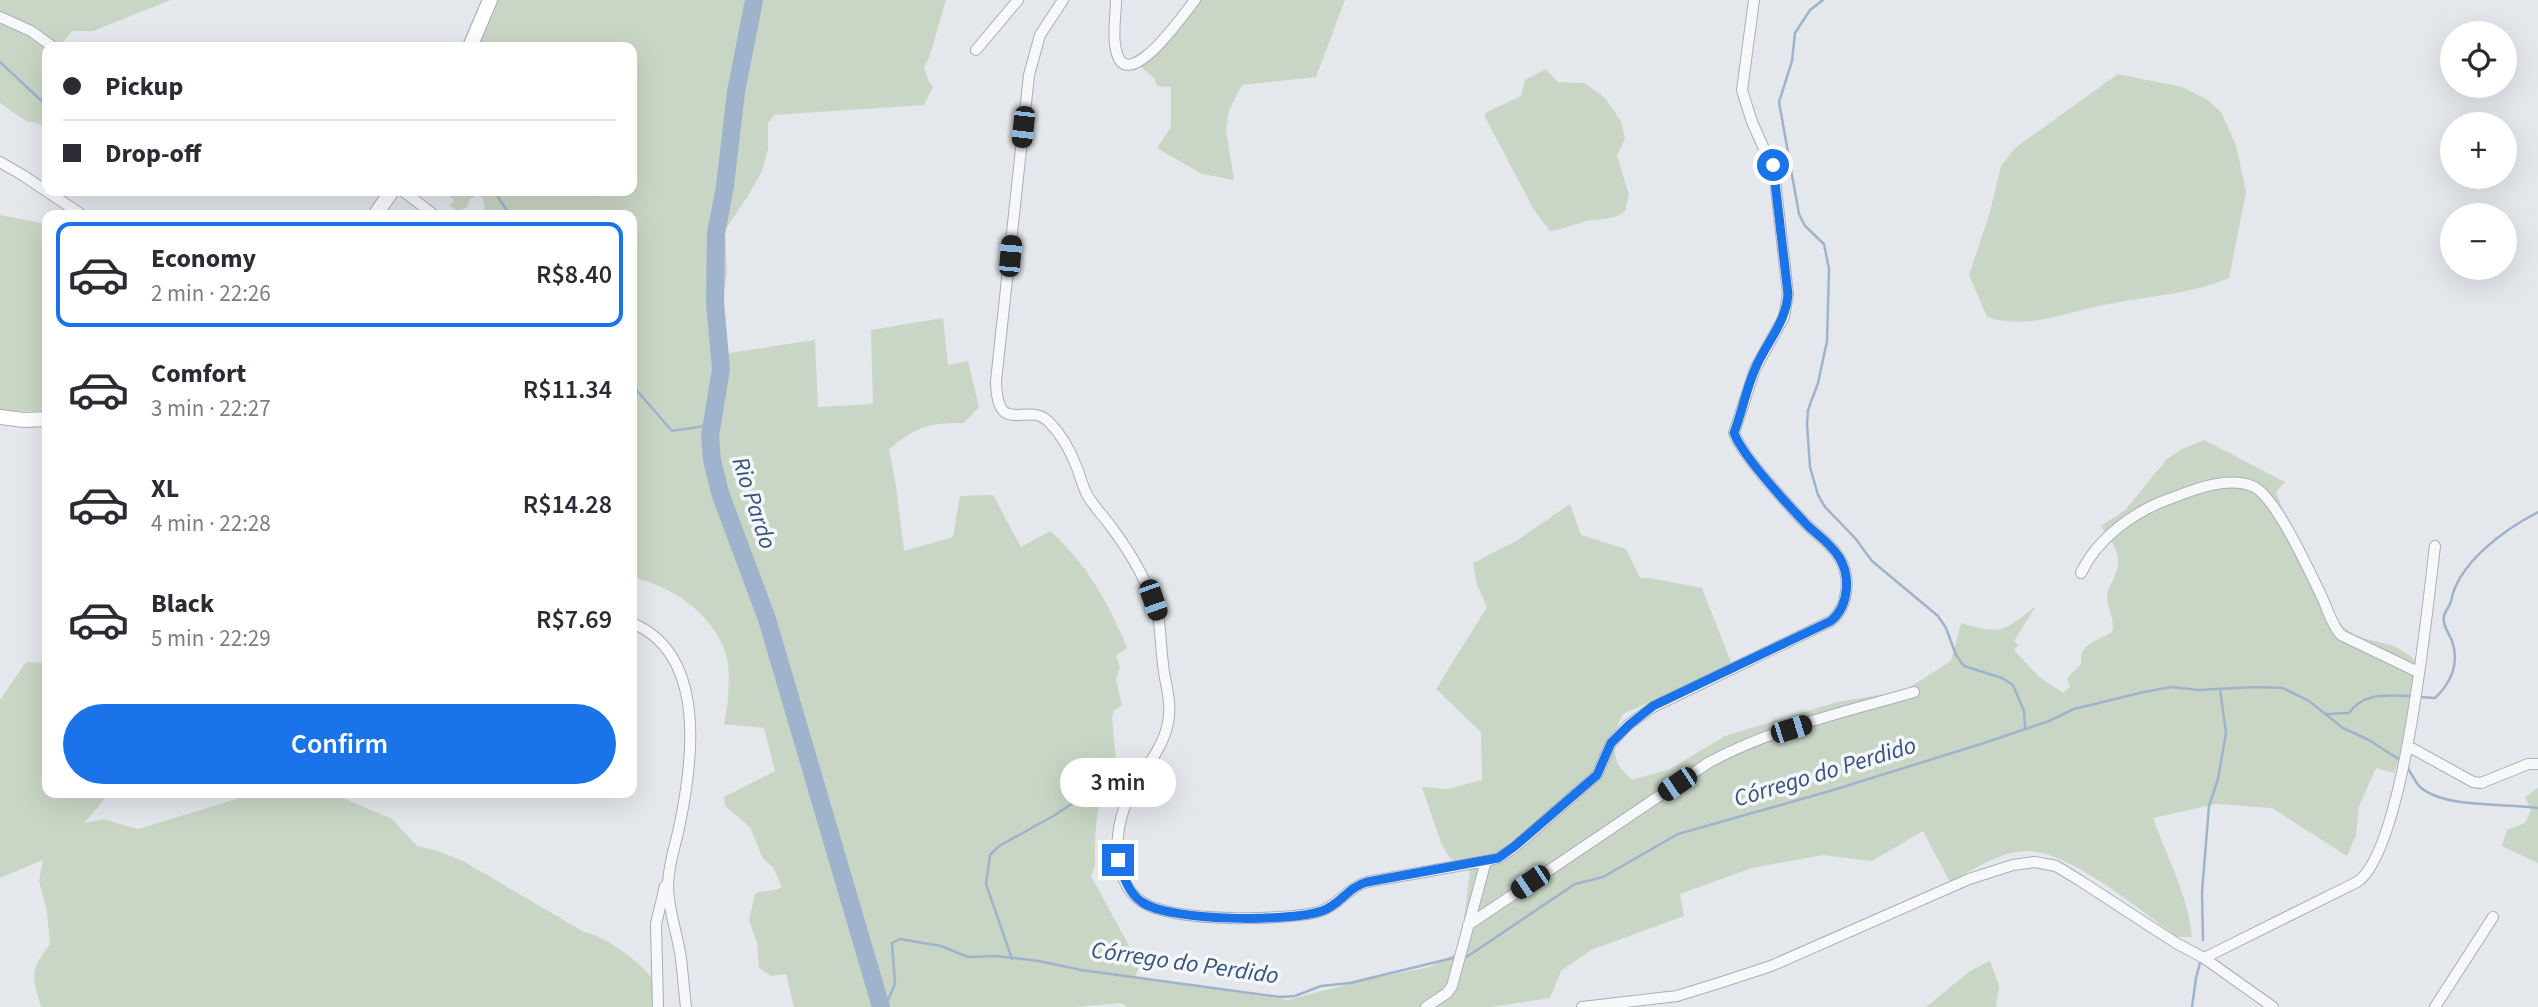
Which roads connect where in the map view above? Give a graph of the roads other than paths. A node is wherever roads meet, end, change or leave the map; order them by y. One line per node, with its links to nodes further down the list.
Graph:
1 (490, 0): 9 (street)
2 (1018, 0): 10 (street)
3 (1063, 0): 26 (street)
4 (1116, 0): 5 (street)
5 (1195, 0)
6 (1754, 0): 26 (street)
7 (0, 17): 8 (street)
8 (45, 42)
9 (472, 42)
10 (976, 50)
11 (0, 162): 12 (street)
12 (42, 188)
13 (54, 196): 15 (street)
14 (409, 196): 16 (street)
15 (75, 210)
16 (427, 210)
17 (0, 416): 18 (street)
18 (42, 419)
19 (2435, 546): 22 (street)
20 (2081, 573): 22 (street)
21 (637, 625): 27 (street)
22 (2418, 672): 24 (street)
23 (1914, 692): 29 (street)
24 (2408, 746): 25 (street); 30 (street)
25 (2538, 764)
26 (1486, 861): 29 (street)
27 (668, 873): 31 (street); 32 (street)
28 (2493, 917): 36 (street)
29 (1468, 925): 33 (street)
30 (2204, 958): 34 (street); 35 (street)
31 (658, 1007)
32 (685, 1007)
33 (1426, 1007)
34 (1583, 1007)
35 (2273, 1007)
36 (2435, 1007)

